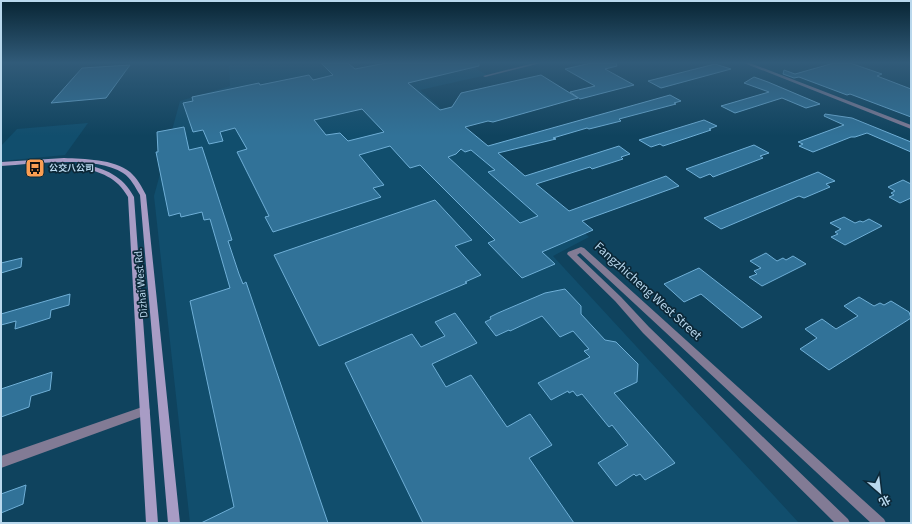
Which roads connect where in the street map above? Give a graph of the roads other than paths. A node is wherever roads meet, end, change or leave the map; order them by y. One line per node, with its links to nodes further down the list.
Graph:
1 (810, 87): 2 (street)
2 (911, 126)
3 (1, 164): 8 (main road, Dizhai West Rd.)
4 (1, 169): 5 (main road, Dizhai West Rd.)
5 (145, 411): 6 (street); 7 (main road, Dizhai West Rd.)
6 (1, 462)
7 (152, 523)
8 (174, 523)
9 (844, 523): 10 (street, Fangzhicheng West Street)
10 (880, 523)

